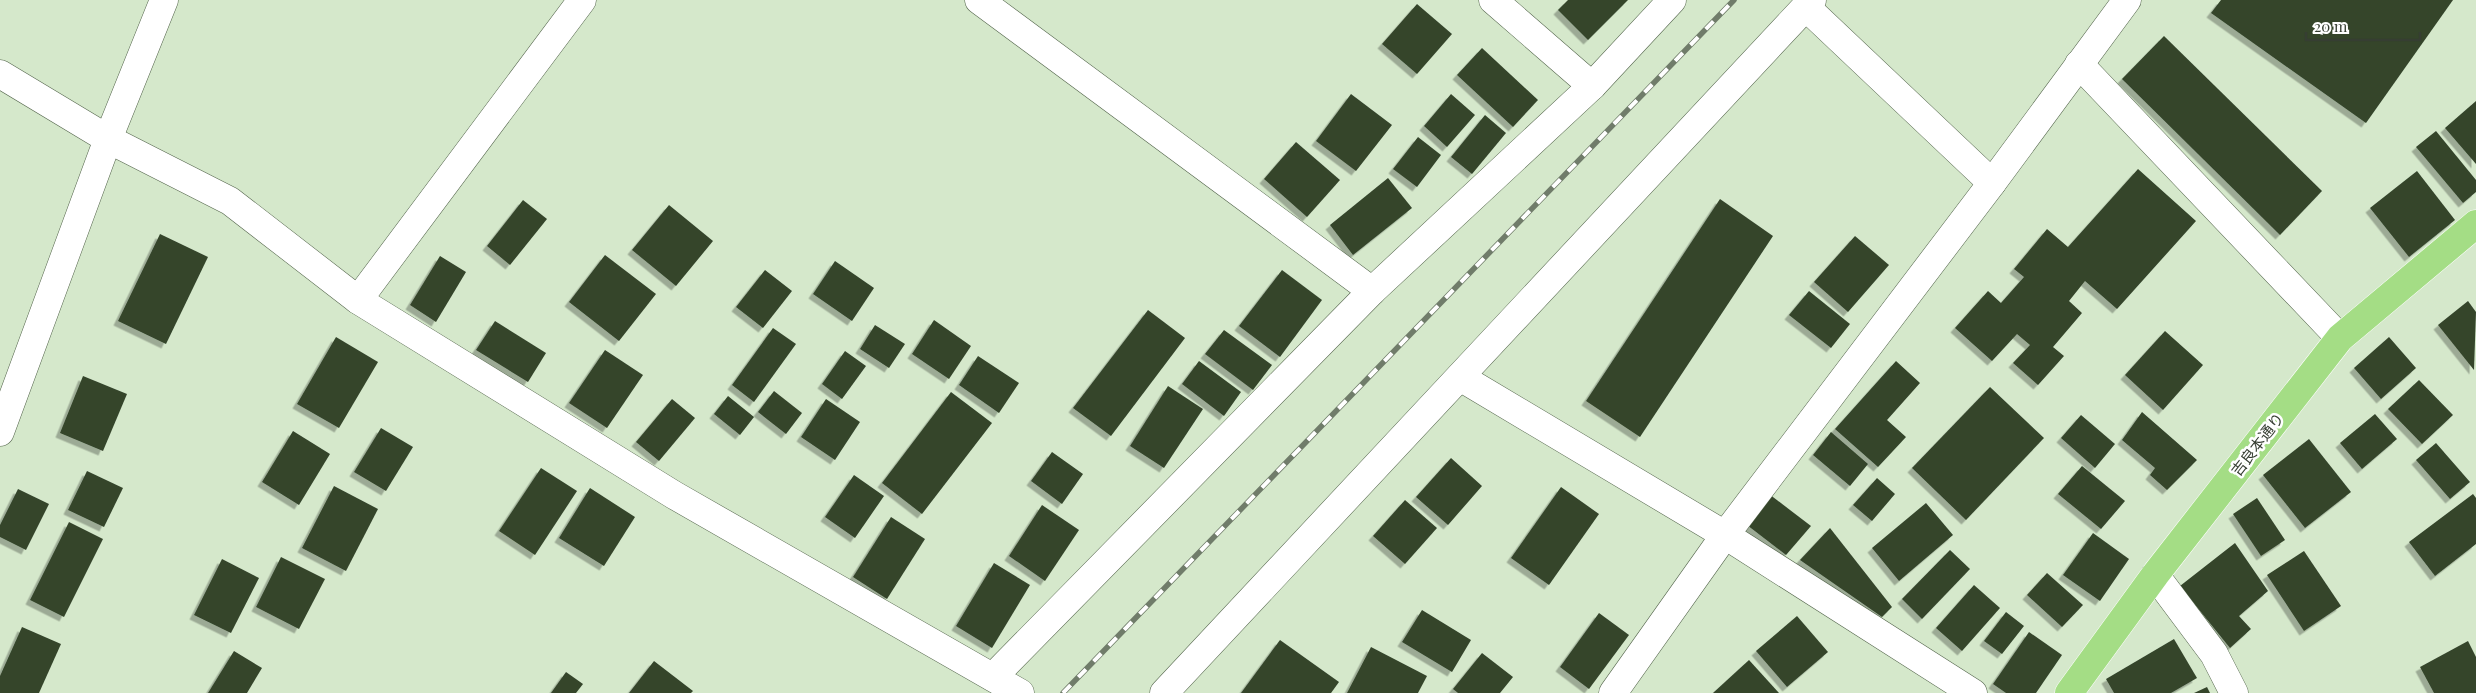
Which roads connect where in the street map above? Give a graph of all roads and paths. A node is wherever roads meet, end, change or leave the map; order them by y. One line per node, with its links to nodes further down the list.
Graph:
1 (164, 0): 11 (street)
2 (582, 0): 15 (street)
3 (979, 0): 14 (street)
4 (1493, 0): 10 (street)
5 (1672, 0): 10 (street)
6 (2127, 0): 8 (street)
7 (1809, 3): 12 (street); 17 (street)
8 (2080, 64): 12 (street); 16 (street)
9 (0, 74): 11 (street)
10 (1592, 86): 14 (street)
11 (108, 140): 15 (street); 18 (street)
12 (1992, 183): 19 (street)
13 (2476, 224): 16 (highway, 吉良本通り)
14 (1372, 291): 21 (street)
15 (358, 300): 21 (street)
16 (2340, 338): 20 (highway, 吉良本通り)
17 (1460, 377): 19 (street); 23 (street)
18 (0, 432)
19 (1725, 535): 24 (street); 25 (street)
20 (2155, 574): 26 (highway, 吉良本通り); 27 (street)
21 (993, 677): 22 (street)
22 (1020, 693)
23 (1164, 693)
24 (1613, 693)
25 (1973, 693)
26 (2069, 693)
27 (2234, 693)

